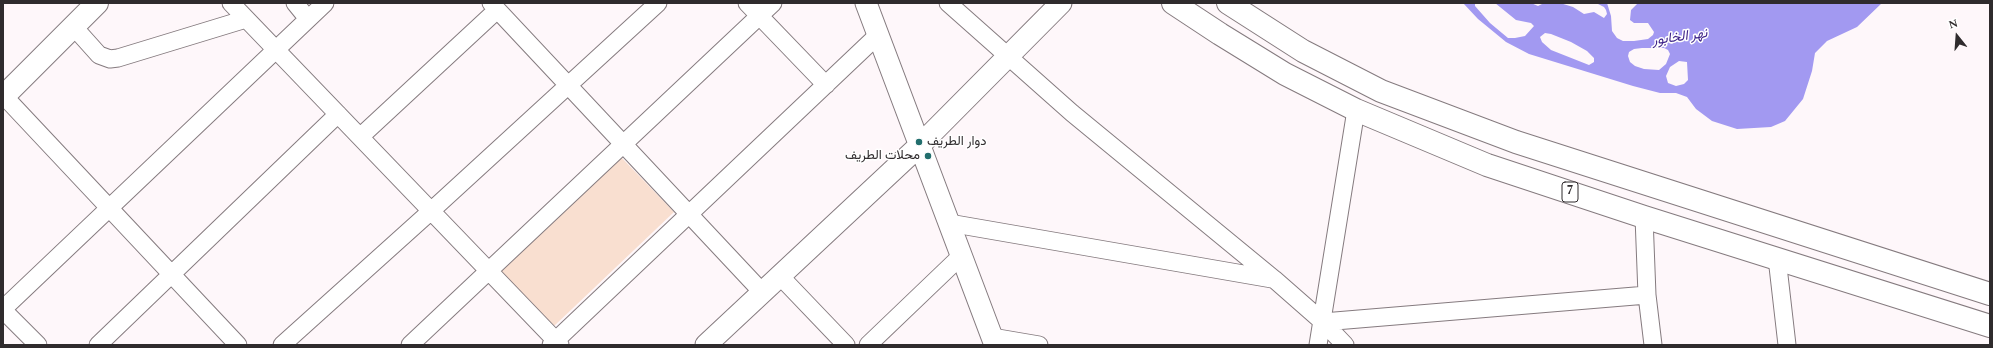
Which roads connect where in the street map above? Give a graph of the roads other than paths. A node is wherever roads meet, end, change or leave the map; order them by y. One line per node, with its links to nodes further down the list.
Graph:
1 (97, 3): 17 (main road)
2 (230, 3): 16 (street)
3 (295, 3): 15 (street)
4 (325, 3): 15 (street)
5 (658, 3): 22 (street)
6 (747, 3): 14 (street)
7 (773, 3): 14 (street)
8 (866, 3): 18 (street)
9 (948, 3): 20 (street)
10 (1061, 3): 20 (street)
11 (1173, 3): 24 (main road, 7)
12 (1228, 3): 41 (main road, 7)
13 (494, 7): 22 (street); 26 (street)
14 (759, 16): 21 (street); 27 (street)
15 (308, 18): 19 (street)
16 (246, 19): 17 (street); 19 (street)
17 (73, 26): 23 (main road)
18 (878, 36): 21 (street); 28 (street)
19 (275, 49): 25 (street); 29 (street)
20 (1008, 57): 28 (street); 39 (street)
21 (826, 85): 31 (street)
22 (568, 87): 27 (street); 30 (street)
23 (3, 96): 29 (street)
24 (1356, 110): 32 (main road, 7); 44 (street)
25 (338, 114): 26 (street); 37 (street)
26 (360, 137): 30 (street)
27 (623, 145): 31 (street); 36 (street)
28 (919, 146): 33 (street); 38 (street)
29 (109, 208): 37 (street); 43 (street)
30 (431, 211): 36 (street); 52 (street)
31 (688, 215): 40 (street); 48 (street)
32 (1644, 217): 35 (main road, 7); 42 (street)
33 (949, 223): 34 (street); 39 (street)
34 (961, 256): 46 (street); 55 (street)
35 (1777, 258): 45 (main road, 7); 60 (street)
36 (489, 271): 48 (street); 53 (street)
37 (171, 274): 47 (street); 51 (street)
38 (780, 276): 40 (street); 54 (street)
39 (1274, 279): 44 (street)
40 (762, 292): 49 (street)
41 (1990, 294)
42 (1647, 295): 44 (street); 59 (street)
43 (3, 310): 50 (street)
44 (1323, 322): 57 (street); 58 (street)
45 (1990, 326)
46 (994, 341): 56 (street)
47 (234, 344)
48 (556, 344)
49 (709, 344)
50 (38, 345)
51 (98, 345)
52 (282, 345)
53 (410, 345)
54 (846, 345)
55 (868, 345)
56 (1038, 345)
57 (1318, 345)
58 (1345, 345)
59 (1653, 345)
60 (1787, 345)

